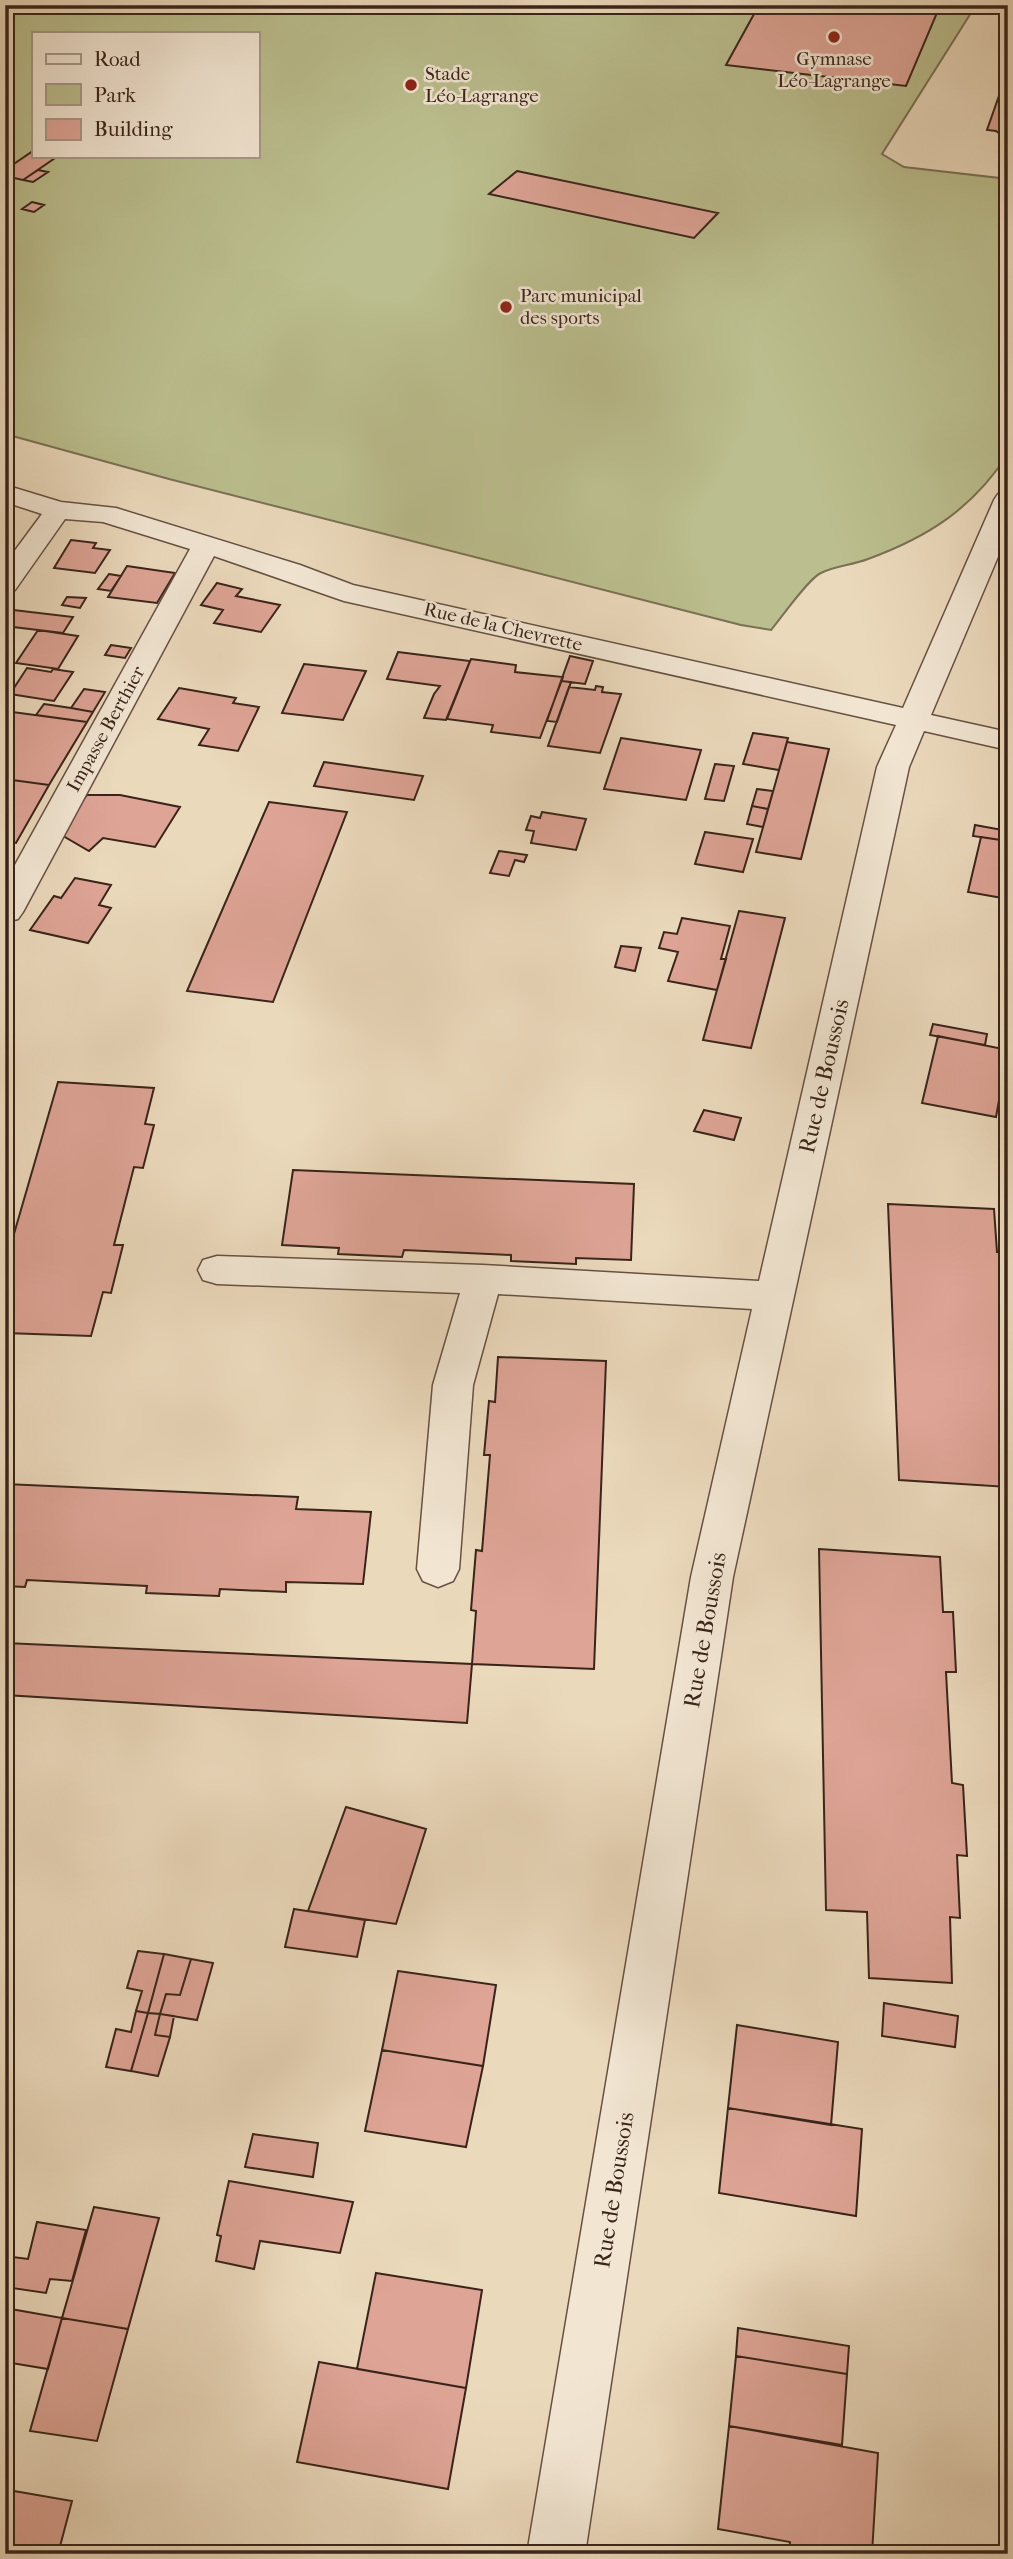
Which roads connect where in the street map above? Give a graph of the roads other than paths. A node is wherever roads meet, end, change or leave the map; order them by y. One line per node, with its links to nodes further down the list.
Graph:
1 (5, 493): 3 (street, Rue de la Chevrette)
2 (1008, 500): 6 (street, Rue de Boussois)
3 (58, 509): 4 (street, Rue de la Chevrette); 5 (street)
4 (206, 545): 6 (street, Rue de la Chevrette); 8 (street, Impasse Berthier)
5 (5, 584)
6 (914, 720): 7 (street, Rue de la Chevrette); 11 (street, Rue de Boussois)
7 (1008, 741)
8 (5, 912)
9 (217, 1270): 10 (street)
10 (483, 1279): 11 (street); 12 (street)
11 (774, 1296): 13 (street, Rue de Boussois)
12 (438, 1569)
13 (556, 2554)

